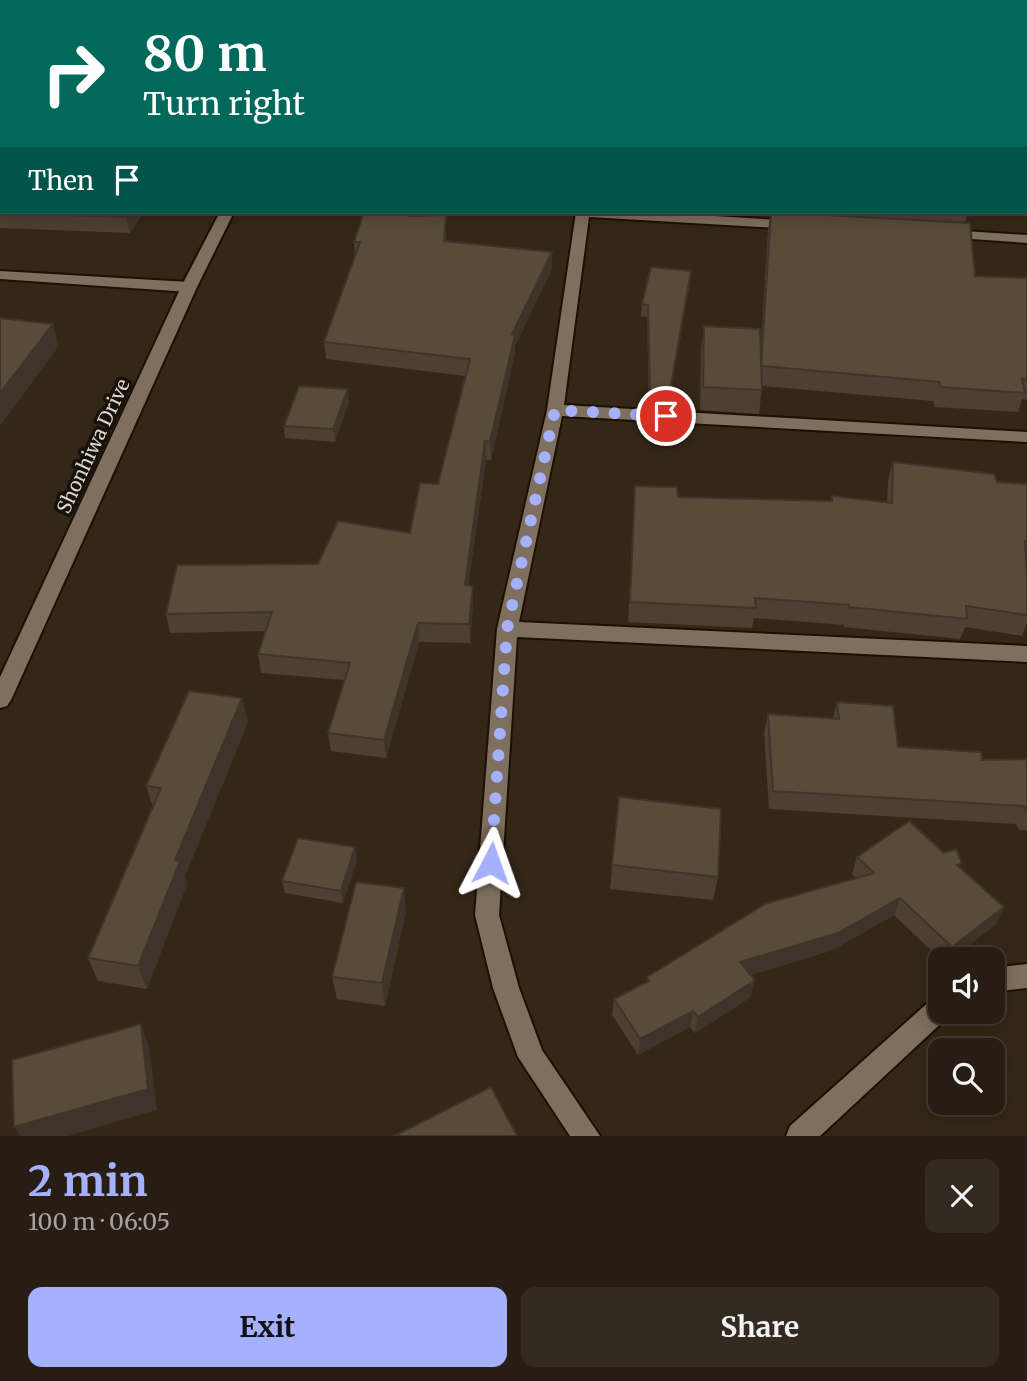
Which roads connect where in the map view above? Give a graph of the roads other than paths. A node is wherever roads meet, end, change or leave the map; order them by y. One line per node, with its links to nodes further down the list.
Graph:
1 (226, 214): 8 (street, Shonhiwa Drive)
2 (583, 214): 9 (street)
3 (615, 214): 4 (street)
4 (805, 226)
5 (930, 233): 6 (street)
6 (1027, 239)
7 (0, 275): 8 (street)
8 (189, 287): 13 (street, Shonhiwa Drive)
9 (555, 410): 10 (street); 11 (street)
10 (1027, 437)
11 (507, 629): 12 (street); 17 (street)
12 (1027, 654)
13 (0, 700)
14 (1027, 976): 15 (street)
15 (1005, 979)
16 (928, 1019): 18 (street)
17 (586, 1136)
18 (800, 1136)

